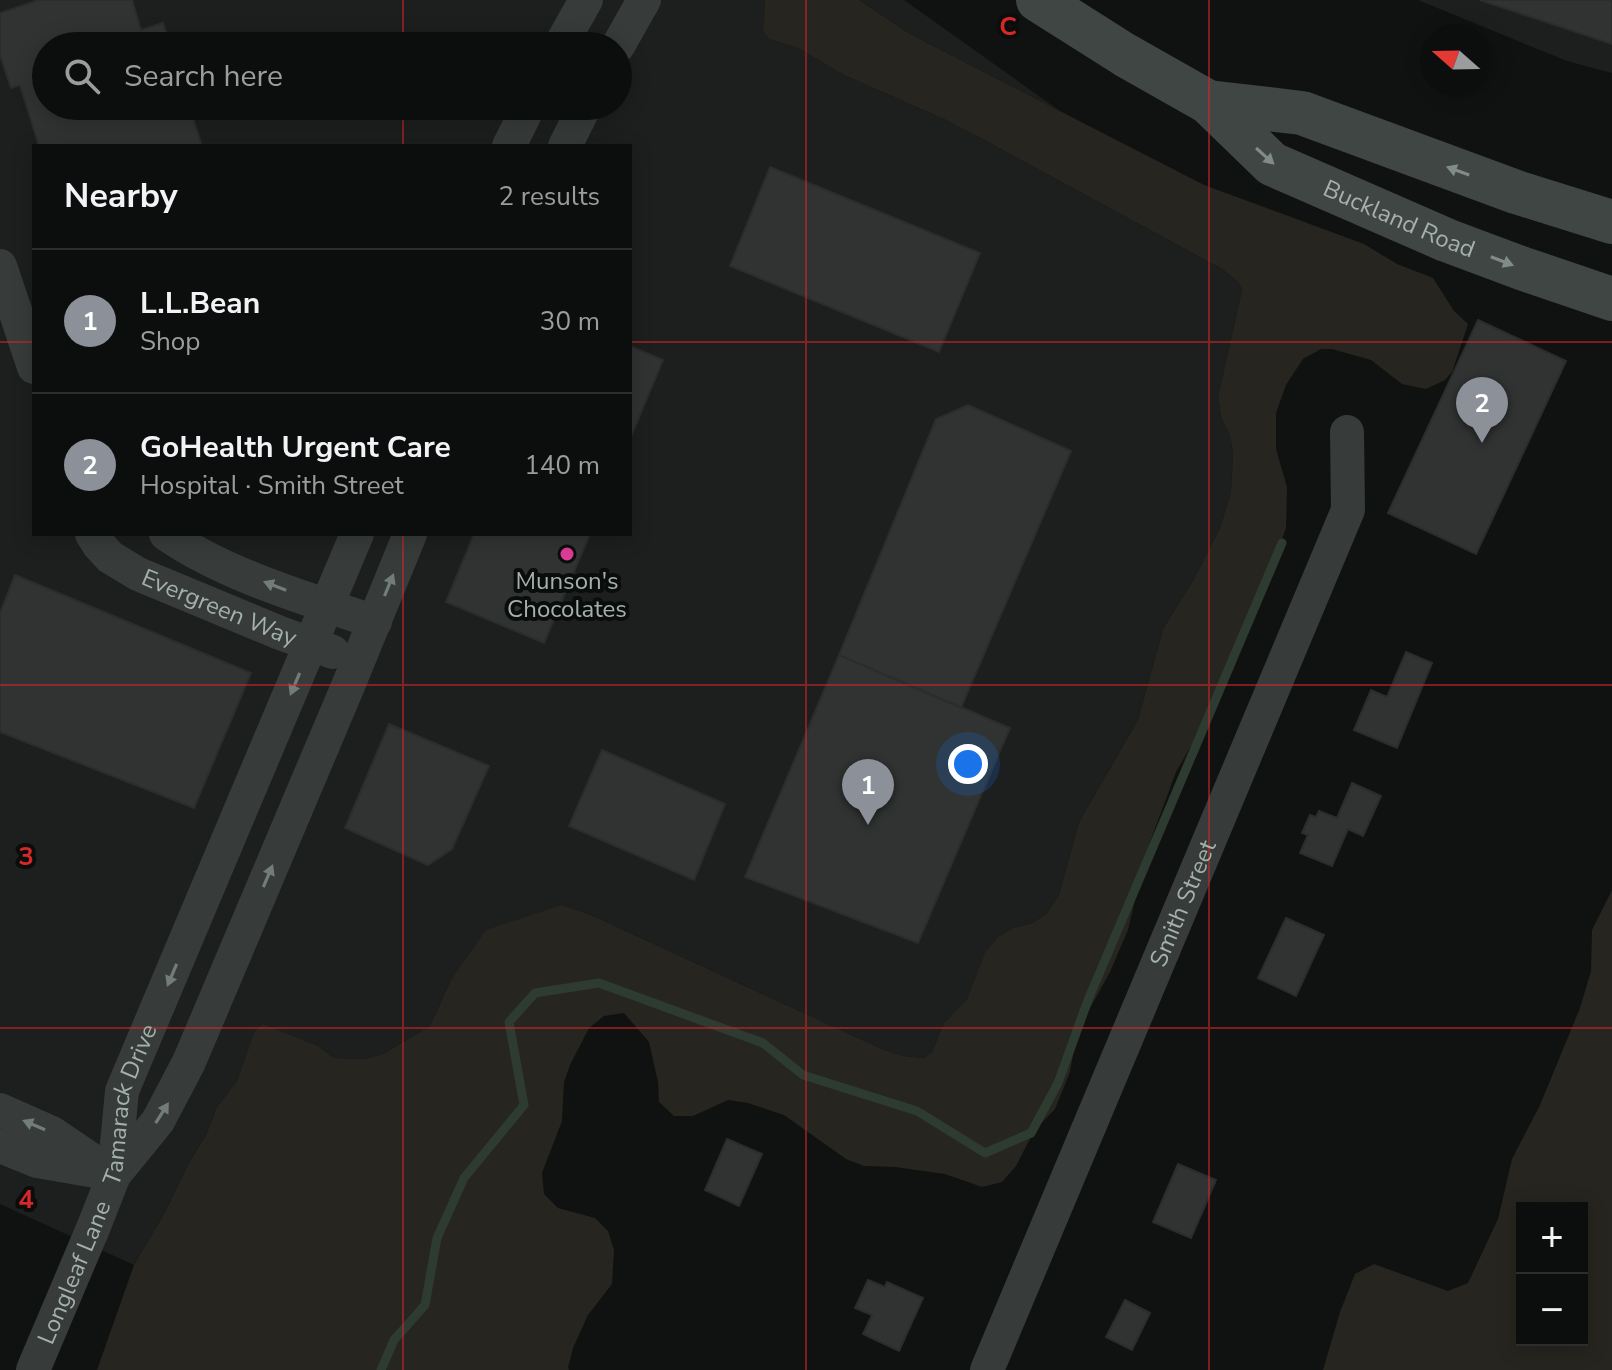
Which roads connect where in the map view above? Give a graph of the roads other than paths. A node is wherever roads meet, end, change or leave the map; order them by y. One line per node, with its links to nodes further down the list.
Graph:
1 (586, 0): 4 (street)
2 (644, 0): 5 (street)
3 (1038, 0): 6 (main road, Buckland Road)
4 (568, 32)
5 (626, 32)
6 (1208, 102): 11 (main road, Buckland Road, one-way to 6); 13 (main road, Buckland Road, one-way to 13)
7 (522, 120): 9 (street)
8 (578, 120): 10 (street)
9 (510, 144)
10 (566, 144)
11 (1612, 222)
12 (0, 266): 14 (street)
13 (1612, 299)
14 (32, 361)
15 (1347, 432): 30 (street, Smith Street)
16 (93, 536): 22 (street, Evergreen Way)
17 (169, 536): 20 (street, Evergreen Way, one-way to 17)
18 (356, 536): 20 (street, Tamarack Drive)
19 (409, 536): 21 (street, Tamarack Drive, one-way to 19)
20 (328, 605): 21 (street, Evergreen Way); 22 (street, Tamarack Drive)
21 (375, 622): 23 (street, Tamarack Drive)
22 (312, 645): 23 (street, Evergreen Way); 24 (street, Tamarack Drive, one-way to 24)
23 (359, 660): 25 (street, Tamarack Drive, one-way to 23)
24 (194, 925): 25 (street); 28 (street, Tamarack Drive, one-way to 28)
25 (239, 944): 28 (street, Tamarack Drive, one-way to 25)
26 (0, 1110): 28 (street, one-way to 26)
27 (0, 1146): 28 (street)
28 (114, 1175): 29 (street, Longleaf Lane)
29 (33, 1370)
30 (987, 1370)

